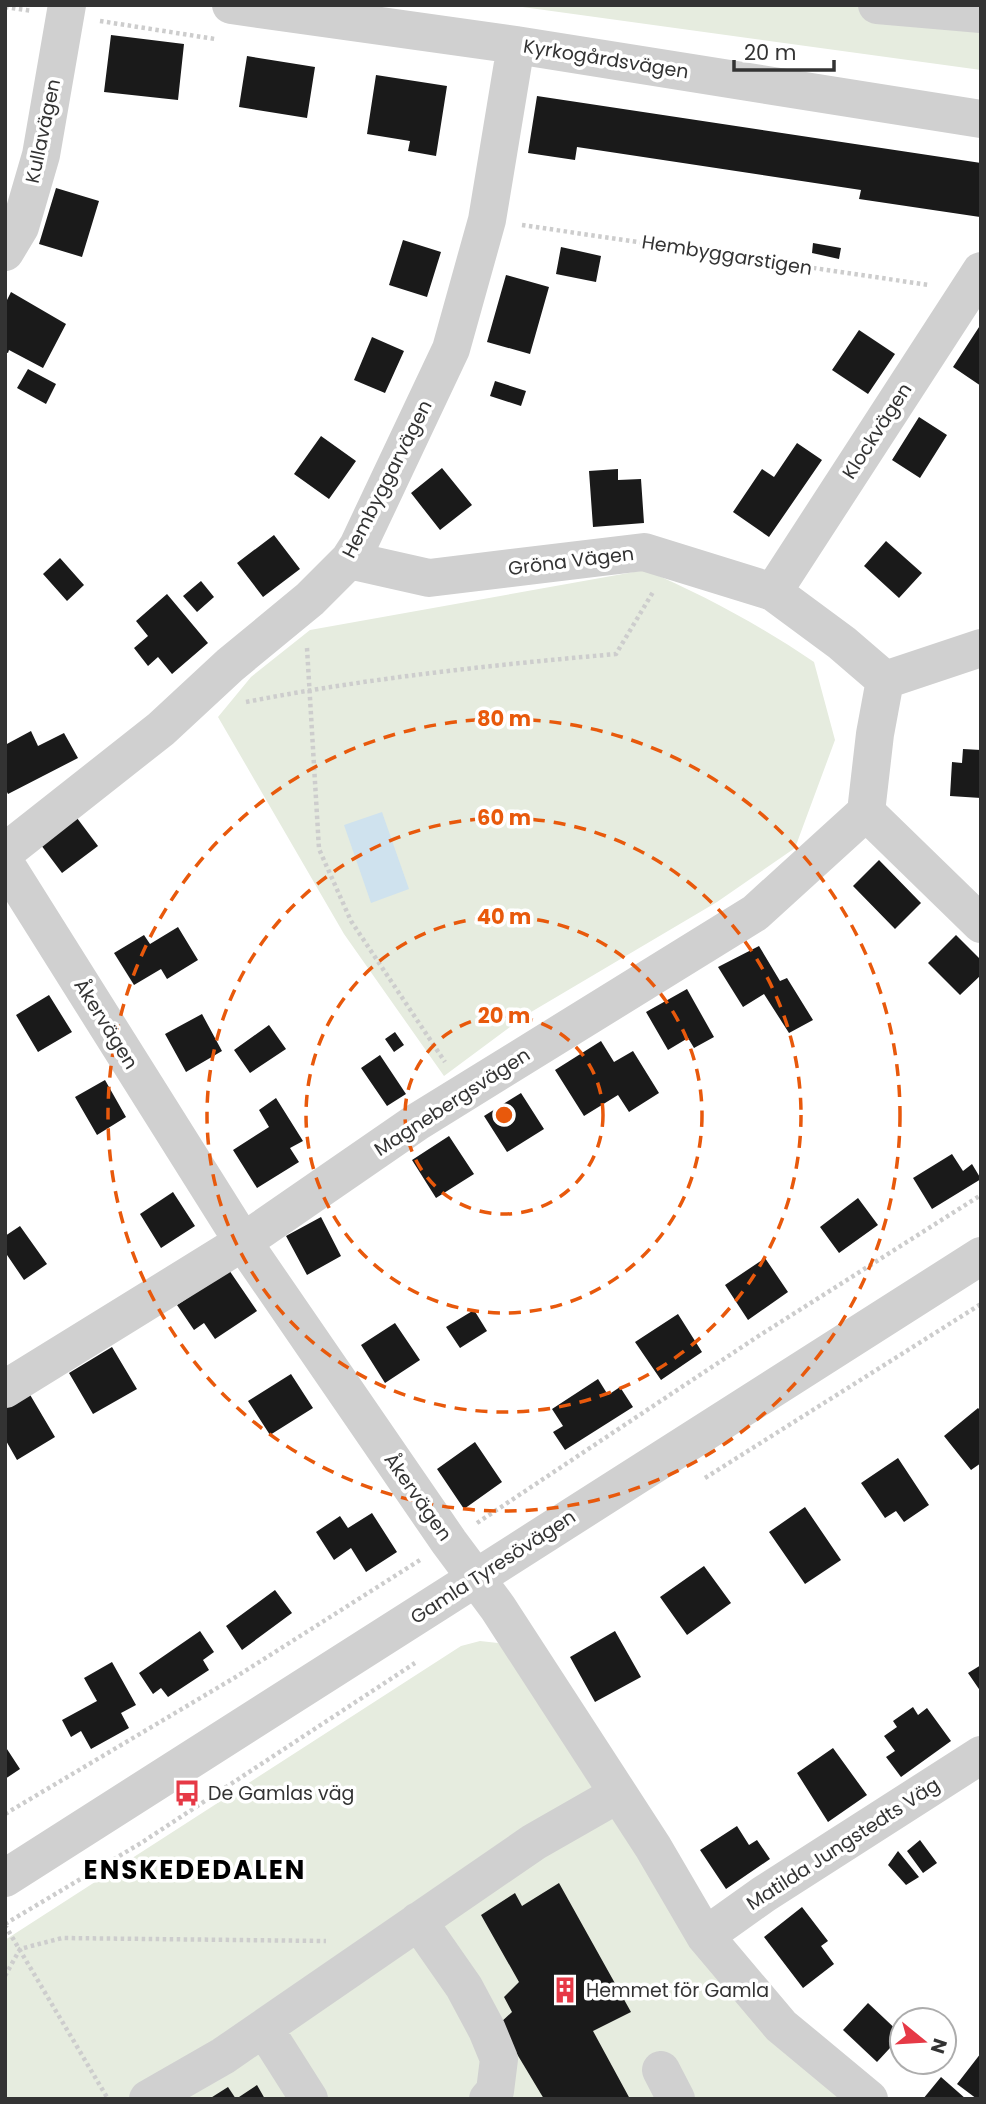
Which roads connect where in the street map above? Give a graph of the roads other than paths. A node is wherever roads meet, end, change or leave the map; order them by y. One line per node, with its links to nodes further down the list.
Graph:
1 (67, 5): 7 (street, Kullavägen)
2 (231, 5): 5 (street, Kyrkogårdsvägen)
3 (877, 5): 4 (street)
4 (977, 11)
5 (516, 45): 6 (street, Kyrkogårdsvägen); 9 (street, Hembyggarvägen)
6 (981, 120)
7 (5, 252)
8 (974, 281): 10 (street, Klockvägen)
9 (349, 560): 10 (street, Gröna Vägen); 14 (street, Hembyggarvägen)
10 (773, 592): 12 (street, Gröna Vägen)
11 (981, 648): 12 (street)
12 (885, 680): 13 (street)
13 (866, 812): 16 (street); 17 (street, Magnebergsvägen)
14 (5, 852)
15 (5, 863): 17 (street, Åkervägen)
16 (981, 924)
17 (243, 1242): 19 (street, Magnebergsvägen); 20 (street, Åkervägen)
18 (981, 1256): 20 (street, Gamla Tyresövägen)
19 (5, 1389)
20 (476, 1578): 22 (street, Åkervägen); 23 (street, Gamla Tyresövägen)
21 (981, 1755): 25 (street, Matilda Jungstedts Väg)
22 (618, 1794): 24 (street); 25 (street, Åkervägen)
23 (5, 1878)
24 (418, 1922): 26 (street); 29 (street)
25 (705, 1936): 30 (street, Åkervägen)
26 (264, 2028): 27 (street); 28 (street)
27 (148, 2099)
28 (309, 2099)
29 (488, 2099)
30 (869, 2099)

